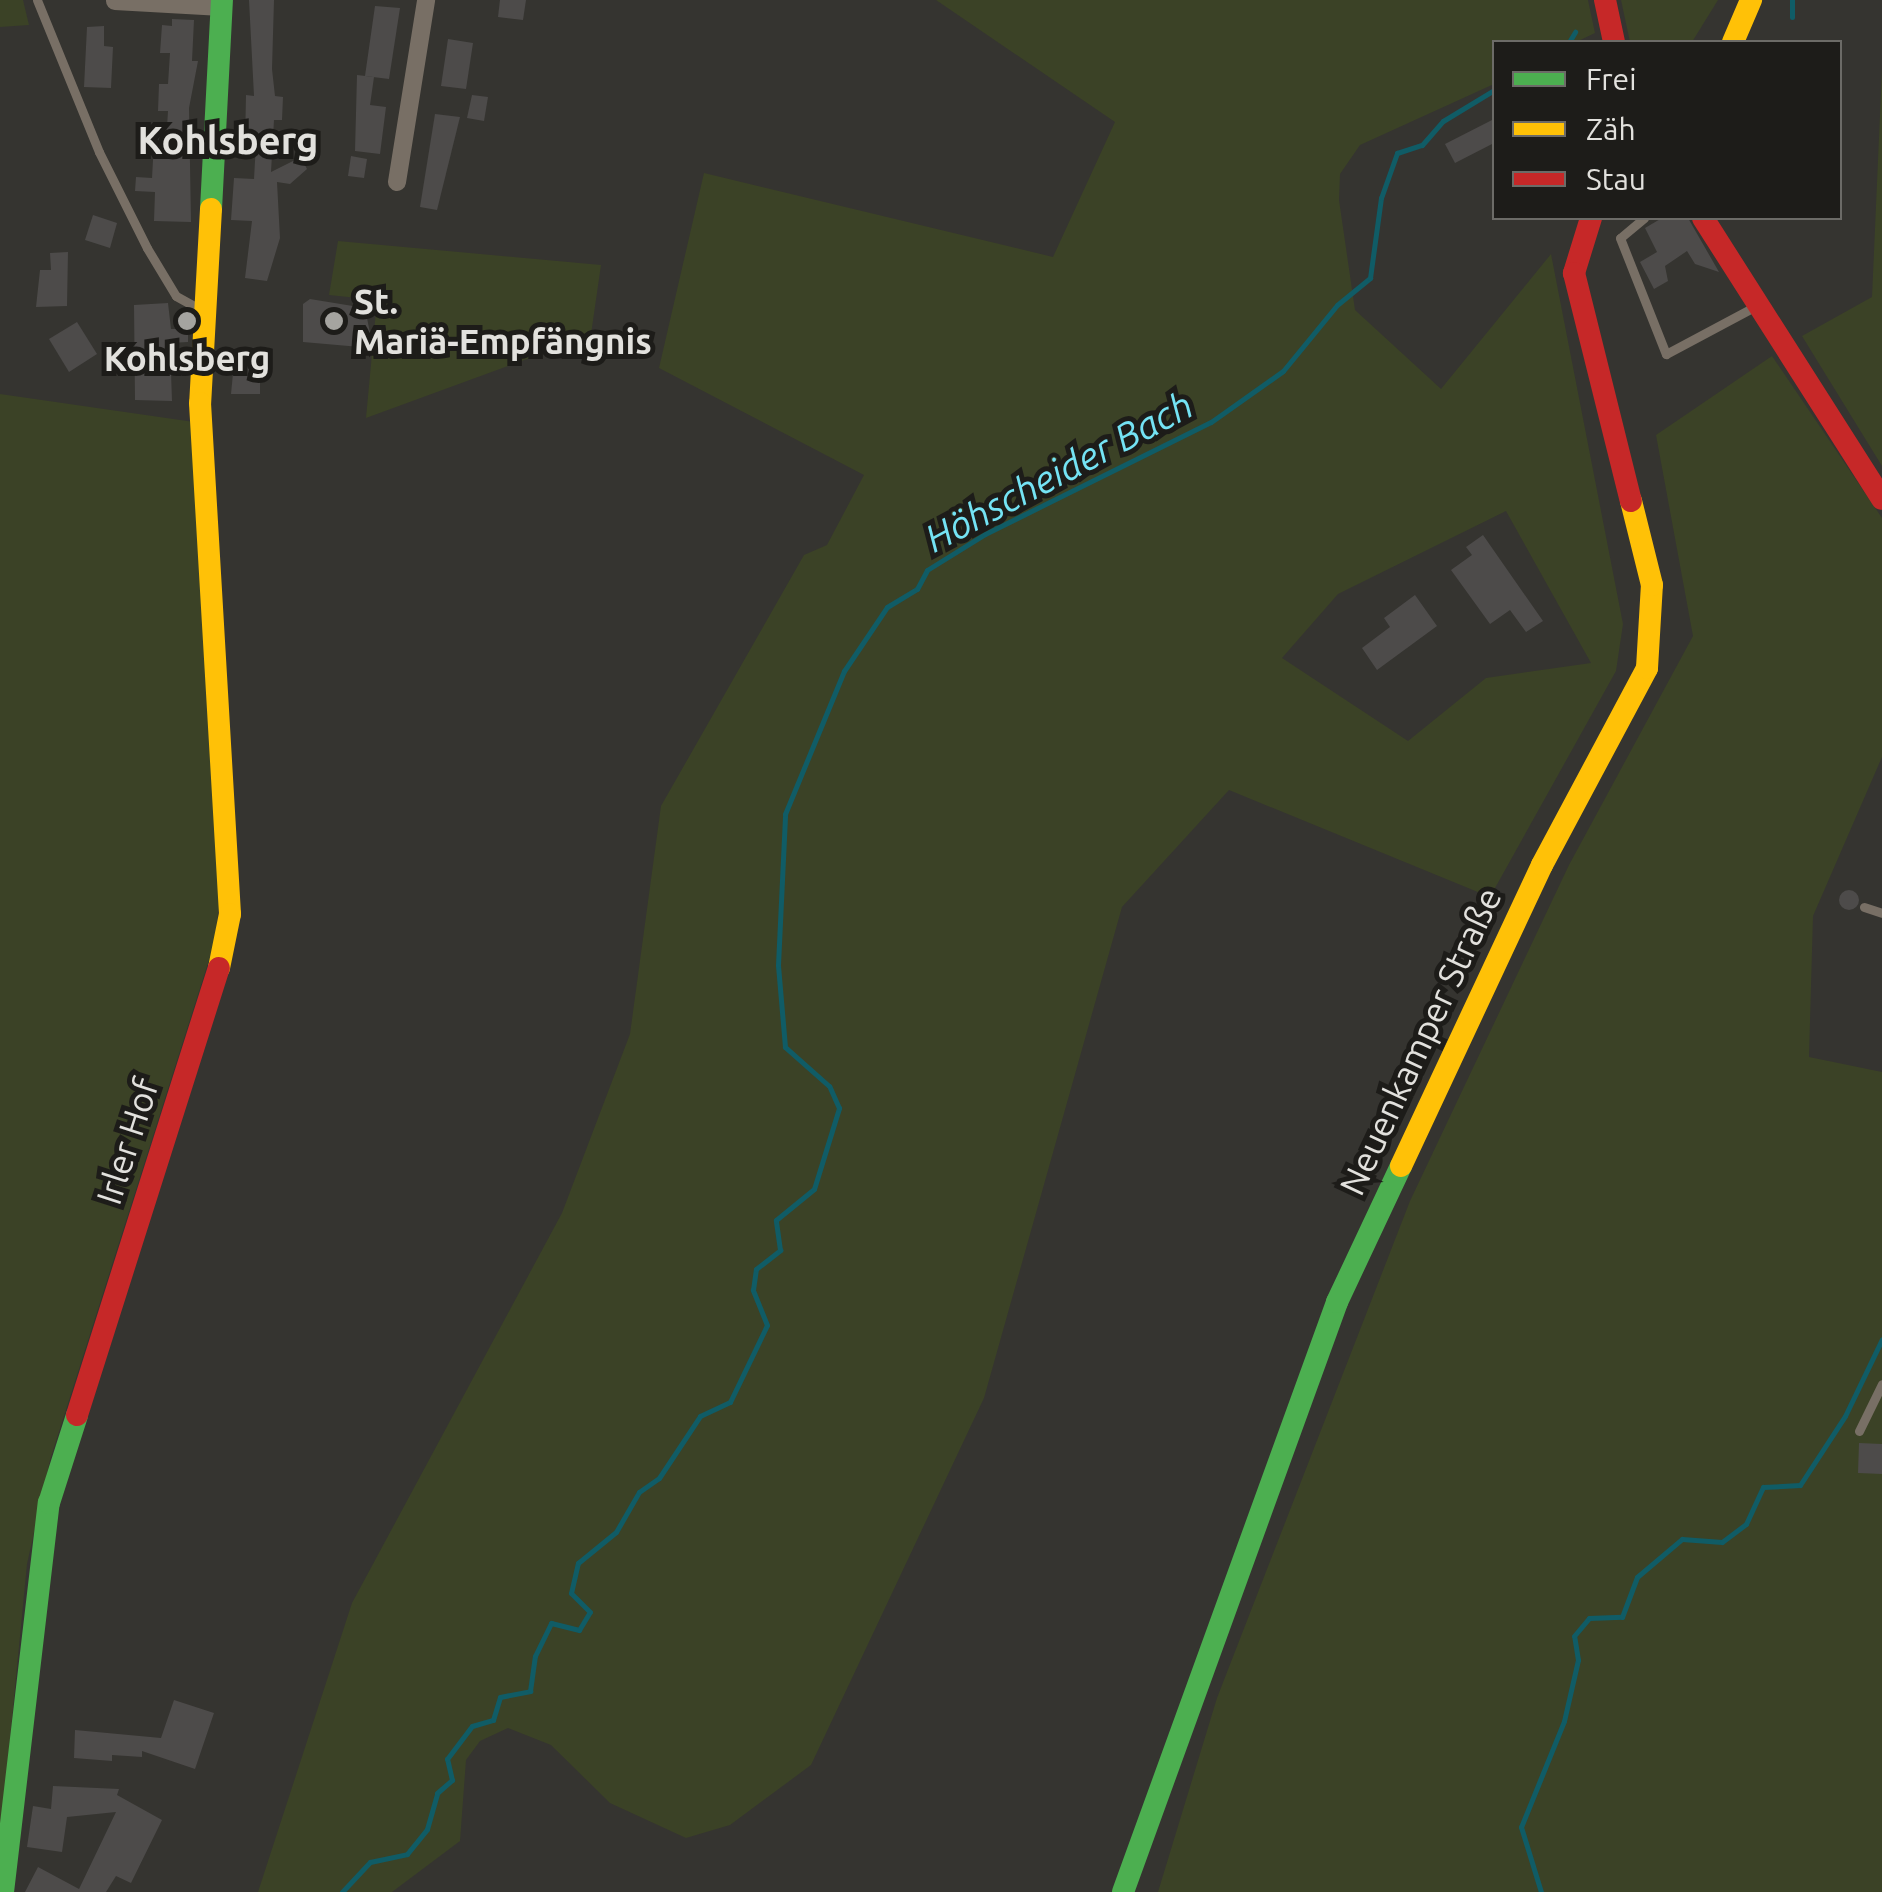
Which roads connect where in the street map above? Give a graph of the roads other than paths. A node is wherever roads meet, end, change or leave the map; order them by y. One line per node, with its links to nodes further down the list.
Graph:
1 (37, 0): 14 (lane)
2 (115, 0): 6 (street)
3 (426, 0): 9 (street)
4 (1606, 0): 7 (street)
5 (1751, 0): 8 (street)
6 (222, 3): 14 (street, Irler Hof)
7 (1614, 40)
8 (1734, 40)
9 (396, 182)
10 (1590, 220): 21 (street, Neuenkamper Straße)
11 (1642, 220): 13 (lane)
12 (1704, 220): 13 (street)
13 (1758, 305): 15 (street)
14 (206, 312): 20 (street, Irler Hof)
15 (1882, 498)
16 (1864, 907): 17 (lane)
17 (1882, 913)
18 (1882, 1384): 19 (lane)
19 (1859, 1430)
20 (3, 1892)
21 (1123, 1892)

